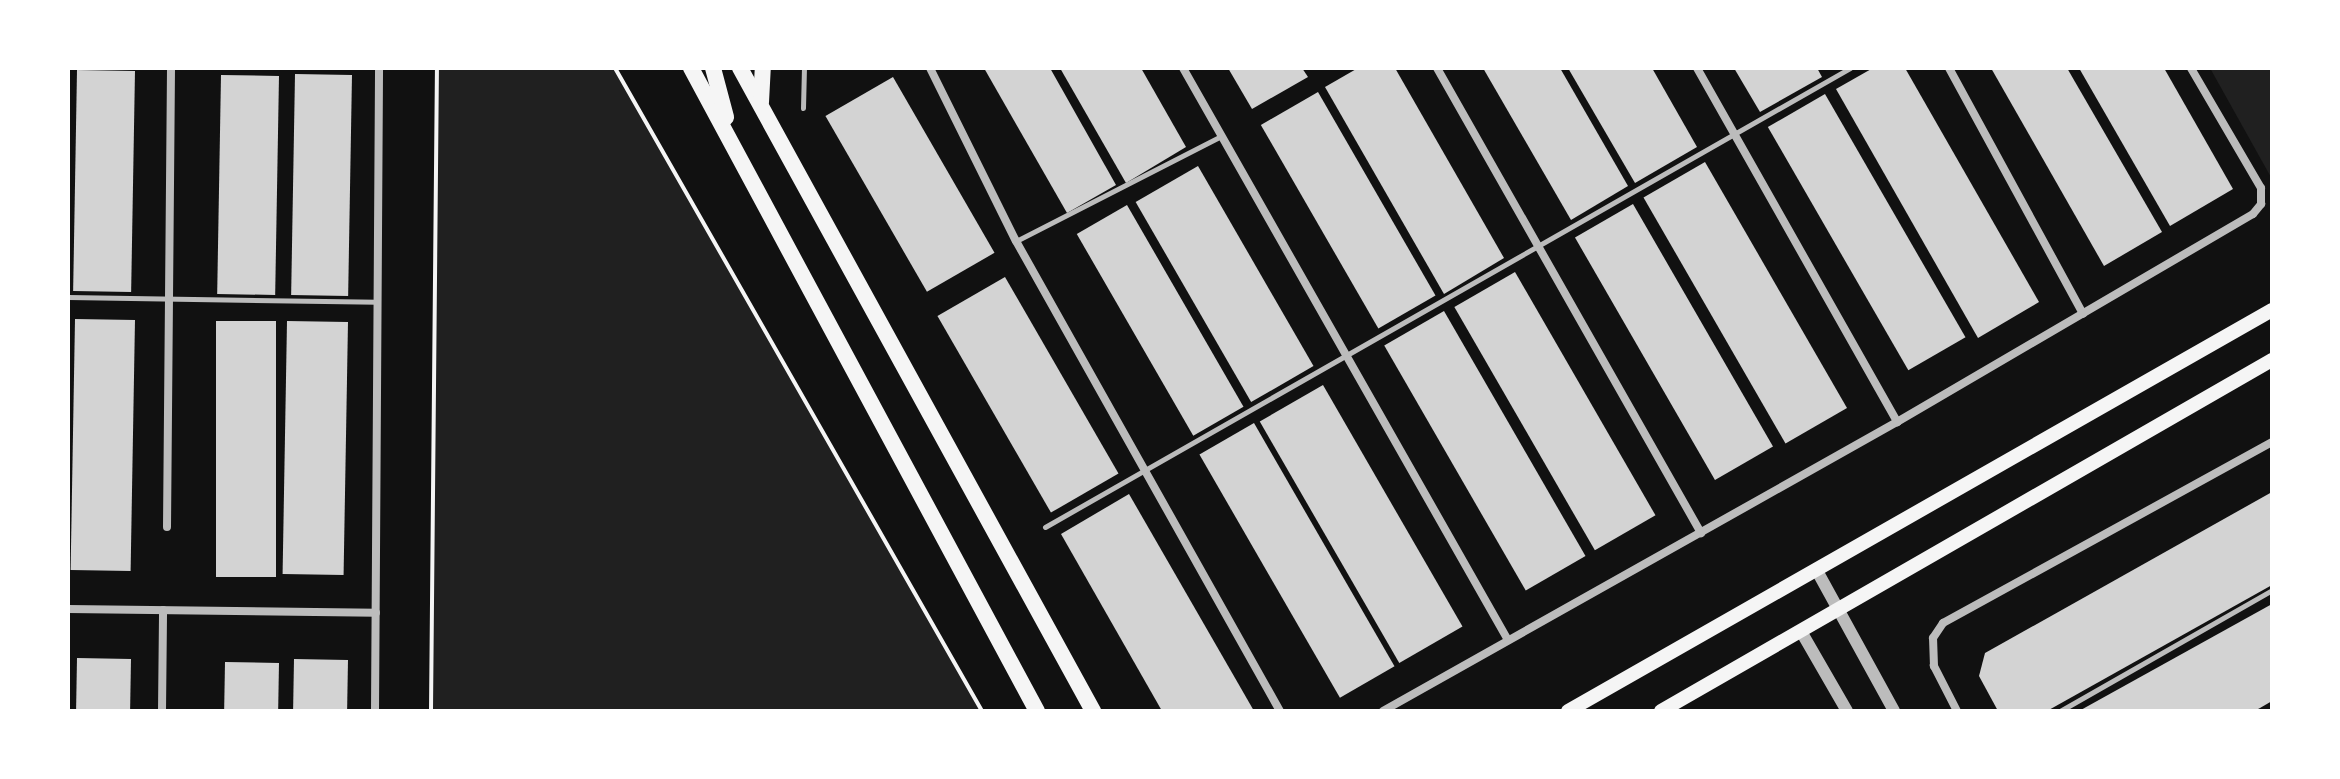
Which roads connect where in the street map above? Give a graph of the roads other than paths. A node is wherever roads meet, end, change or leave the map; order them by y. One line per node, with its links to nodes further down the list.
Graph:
1 (171, 68): 23 (street)
2 (379, 68): 24 (street)
3 (691, 68): 19 (main road)
4 (713, 68): 19 (main road)
5 (740, 68): 15 (main road)
6 (763, 68): 15 (main road)
7 (804, 68): 16 (lane)
8 (930, 68): 20 (street)
9 (1183, 68): 18 (street)
10 (1437, 68): 21 (street)
11 (1697, 68): 17 (street)
12 (1850, 68): 17 (lane)
13 (1949, 68): 26 (street)
14 (2191, 68): 26 (street)
15 (761, 105): 46 (main road)
16 (803, 108)
17 (1734, 133): 21 (lane); 29 (street)
18 (1221, 136): 20 (lane); 27 (street)
19 (734, 146): 45 (main road)
20 (1016, 241): 31 (street)
21 (1538, 246): 27 (lane); 34 (street)
22 (68, 297): 23 (lane)
23 (169, 299): 24 (lane); 32 (street)
24 (378, 302): 40 (street)
25 (2272, 310): 35 (main road)
26 (2083, 314): 29 (street)
27 (1347, 356): 31 (lane); 42 (street)
28 (2272, 360): 39 (main road)
29 (1897, 422): 34 (street)
30 (2272, 442): 53 (street)
31 (1147, 470): 33 (lane); 47 (street)
32 (167, 527)
33 (1045, 527)
34 (1701, 533): 42 (street)
35 (1816, 569): 39 (street); 49 (main road)
36 (2272, 590): 54 (lane)
37 (68, 609): 38 (street)
38 (163, 610): 40 (street); 43 (street)
39 (1838, 610): 41 (main road); 52 (street)
40 (376, 613): 44 (street)
41 (1802, 633): 50 (main road); 51 (street)
42 (1508, 640): 48 (street)
43 (162, 711)
44 (375, 711)
45 (1037, 711)
46 (1093, 711)
47 (1280, 711)
48 (1383, 711)
49 (1568, 711)
50 (1661, 711)
51 (1847, 711)
52 (1894, 711)
53 (1957, 711)
54 (2060, 711)

